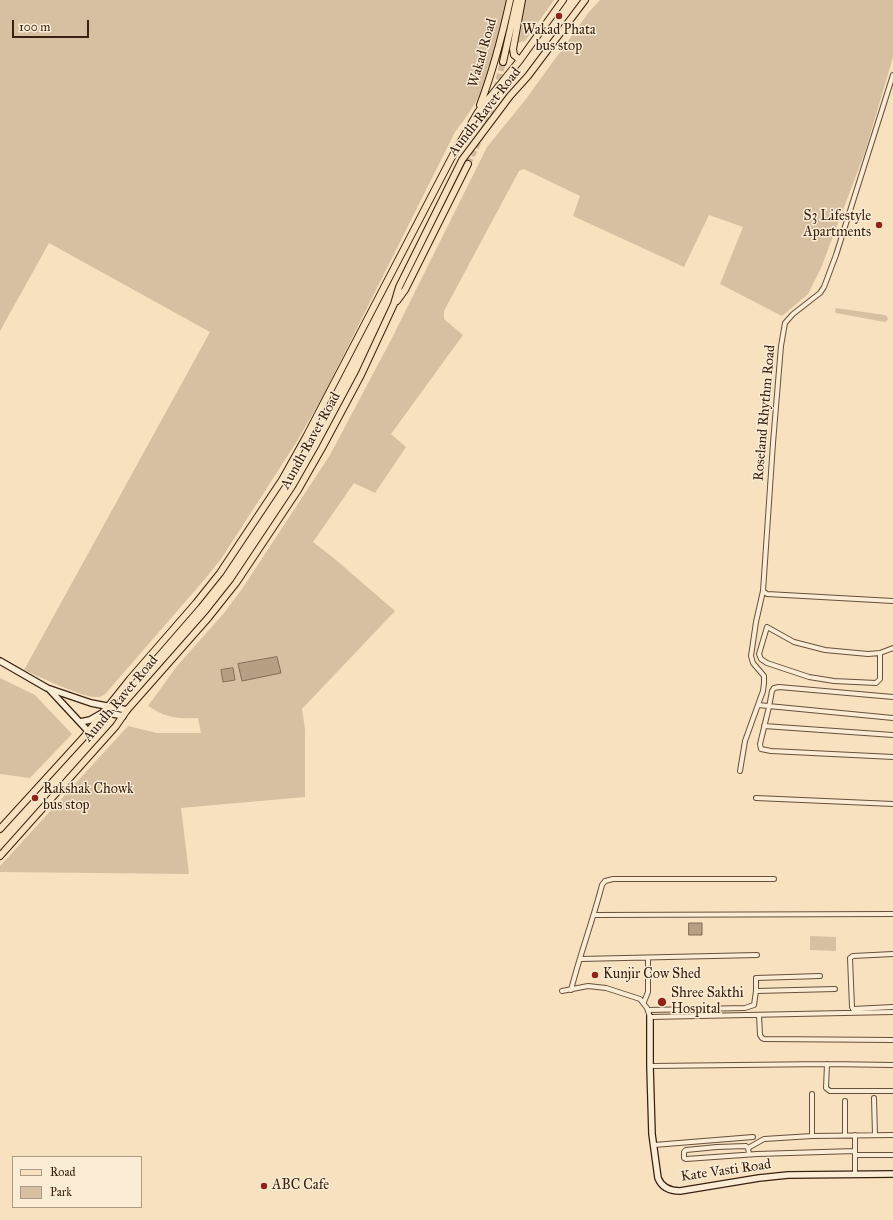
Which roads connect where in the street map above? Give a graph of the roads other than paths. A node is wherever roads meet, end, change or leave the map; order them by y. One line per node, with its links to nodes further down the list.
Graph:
1 (510, 0): 9 (main road, Wakad Road)
2 (517, 0): 7 (main road)
3 (522, 0): 6 (main road)
4 (563, 0): 6 (main road, Aundh Ravet Road)
5 (585, 0): 11 (main road, Aundh Ravet Road)
6 (520, 60): 9 (main road, Aundh Ravet Road)
7 (503, 62)
8 (893, 75): 12 (street, Roseland Rhythm Road)
9 (478, 112): 20 (main road, Aundh Ravet Road)
10 (468, 164): 11 (main road)
11 (394, 304): 22 (main road, Aundh Ravet Road)
12 (763, 591): 13 (street); 19 (street, Roseland Rhythm Road)
13 (893, 601)
14 (893, 648): 15 (street)
15 (880, 653): 15 (street)
16 (0, 661): 17 (street)
17 (47, 688): 20 (street); 26 (street)
18 (893, 696): 21 (street)
19 (758, 705): 21 (street); 31 (street, Roseland Rhythm Road)
20 (110, 706): 22 (street); 23 (main road, Aundh Ravet Road)
21 (769, 707): 25 (street); 27 (street)
22 (127, 710): 24 (main road, Aundh Ravet Road)
23 (104, 712): 24 (street); 26 (street); 28 (main road, Aundh Ravet Road)
24 (123, 716): 35 (main road, Aundh Ravet Road)
25 (893, 718)
26 (80, 722): 28 (street)
27 (764, 726): 29 (street); 30 (street)
28 (88, 731): 34 (main road, Aundh Ravet Road)
29 (893, 735)
30 (893, 757)
31 (740, 771)
32 (756, 798): 33 (street)
33 (893, 804)
34 (0, 829)
35 (0, 856)
36 (774, 878): 38 (street)
37 (893, 914): 38 (street)
38 (595, 915): 42 (street)
39 (893, 954): 49 (street)
40 (758, 955): 41 (street)
41 (648, 958): 42 (street); 48 (street)
42 (580, 959): 44 (street)
43 (820, 976): 47 (street)
44 (571, 990): 46 (street); 48 (street)
45 (835, 990): 47 (street)
46 (562, 991)
47 (756, 991): 50 (street)
48 (644, 1002): 50 (street)
49 (893, 1008)
50 (648, 1010): 53 (street)
51 (893, 1012): 52 (street)
52 (759, 1015): 53 (street); 54 (street)
53 (650, 1017): 57 (street, Kate Vasti Road)
54 (893, 1040)
55 (827, 1064): 56 (street); 57 (street); 58 (street)
56 (893, 1065)
57 (650, 1066): 68 (street, Kate Vasti Road)
58 (893, 1091)
59 (812, 1094): 66 (street)
60 (874, 1098): 64 (street)
61 (845, 1101): 62 (street)
62 (845, 1135): 63 (street); 66 (street)
63 (855, 1135): 64 (street); 70 (street)
64 (875, 1135): 65 (street)
65 (893, 1135)
66 (812, 1136): 69 (street)
67 (753, 1137): 68 (street)
68 (654, 1145): 73 (street, Kate Vasti Road)
69 (748, 1148): 71 (street); 71 (street)
70 (855, 1153): 71 (street); 72 (street); 73 (street)
71 (749, 1154)
72 (893, 1155)
73 (855, 1174): 74 (street, Kate Vasti Road)
74 (893, 1174)

